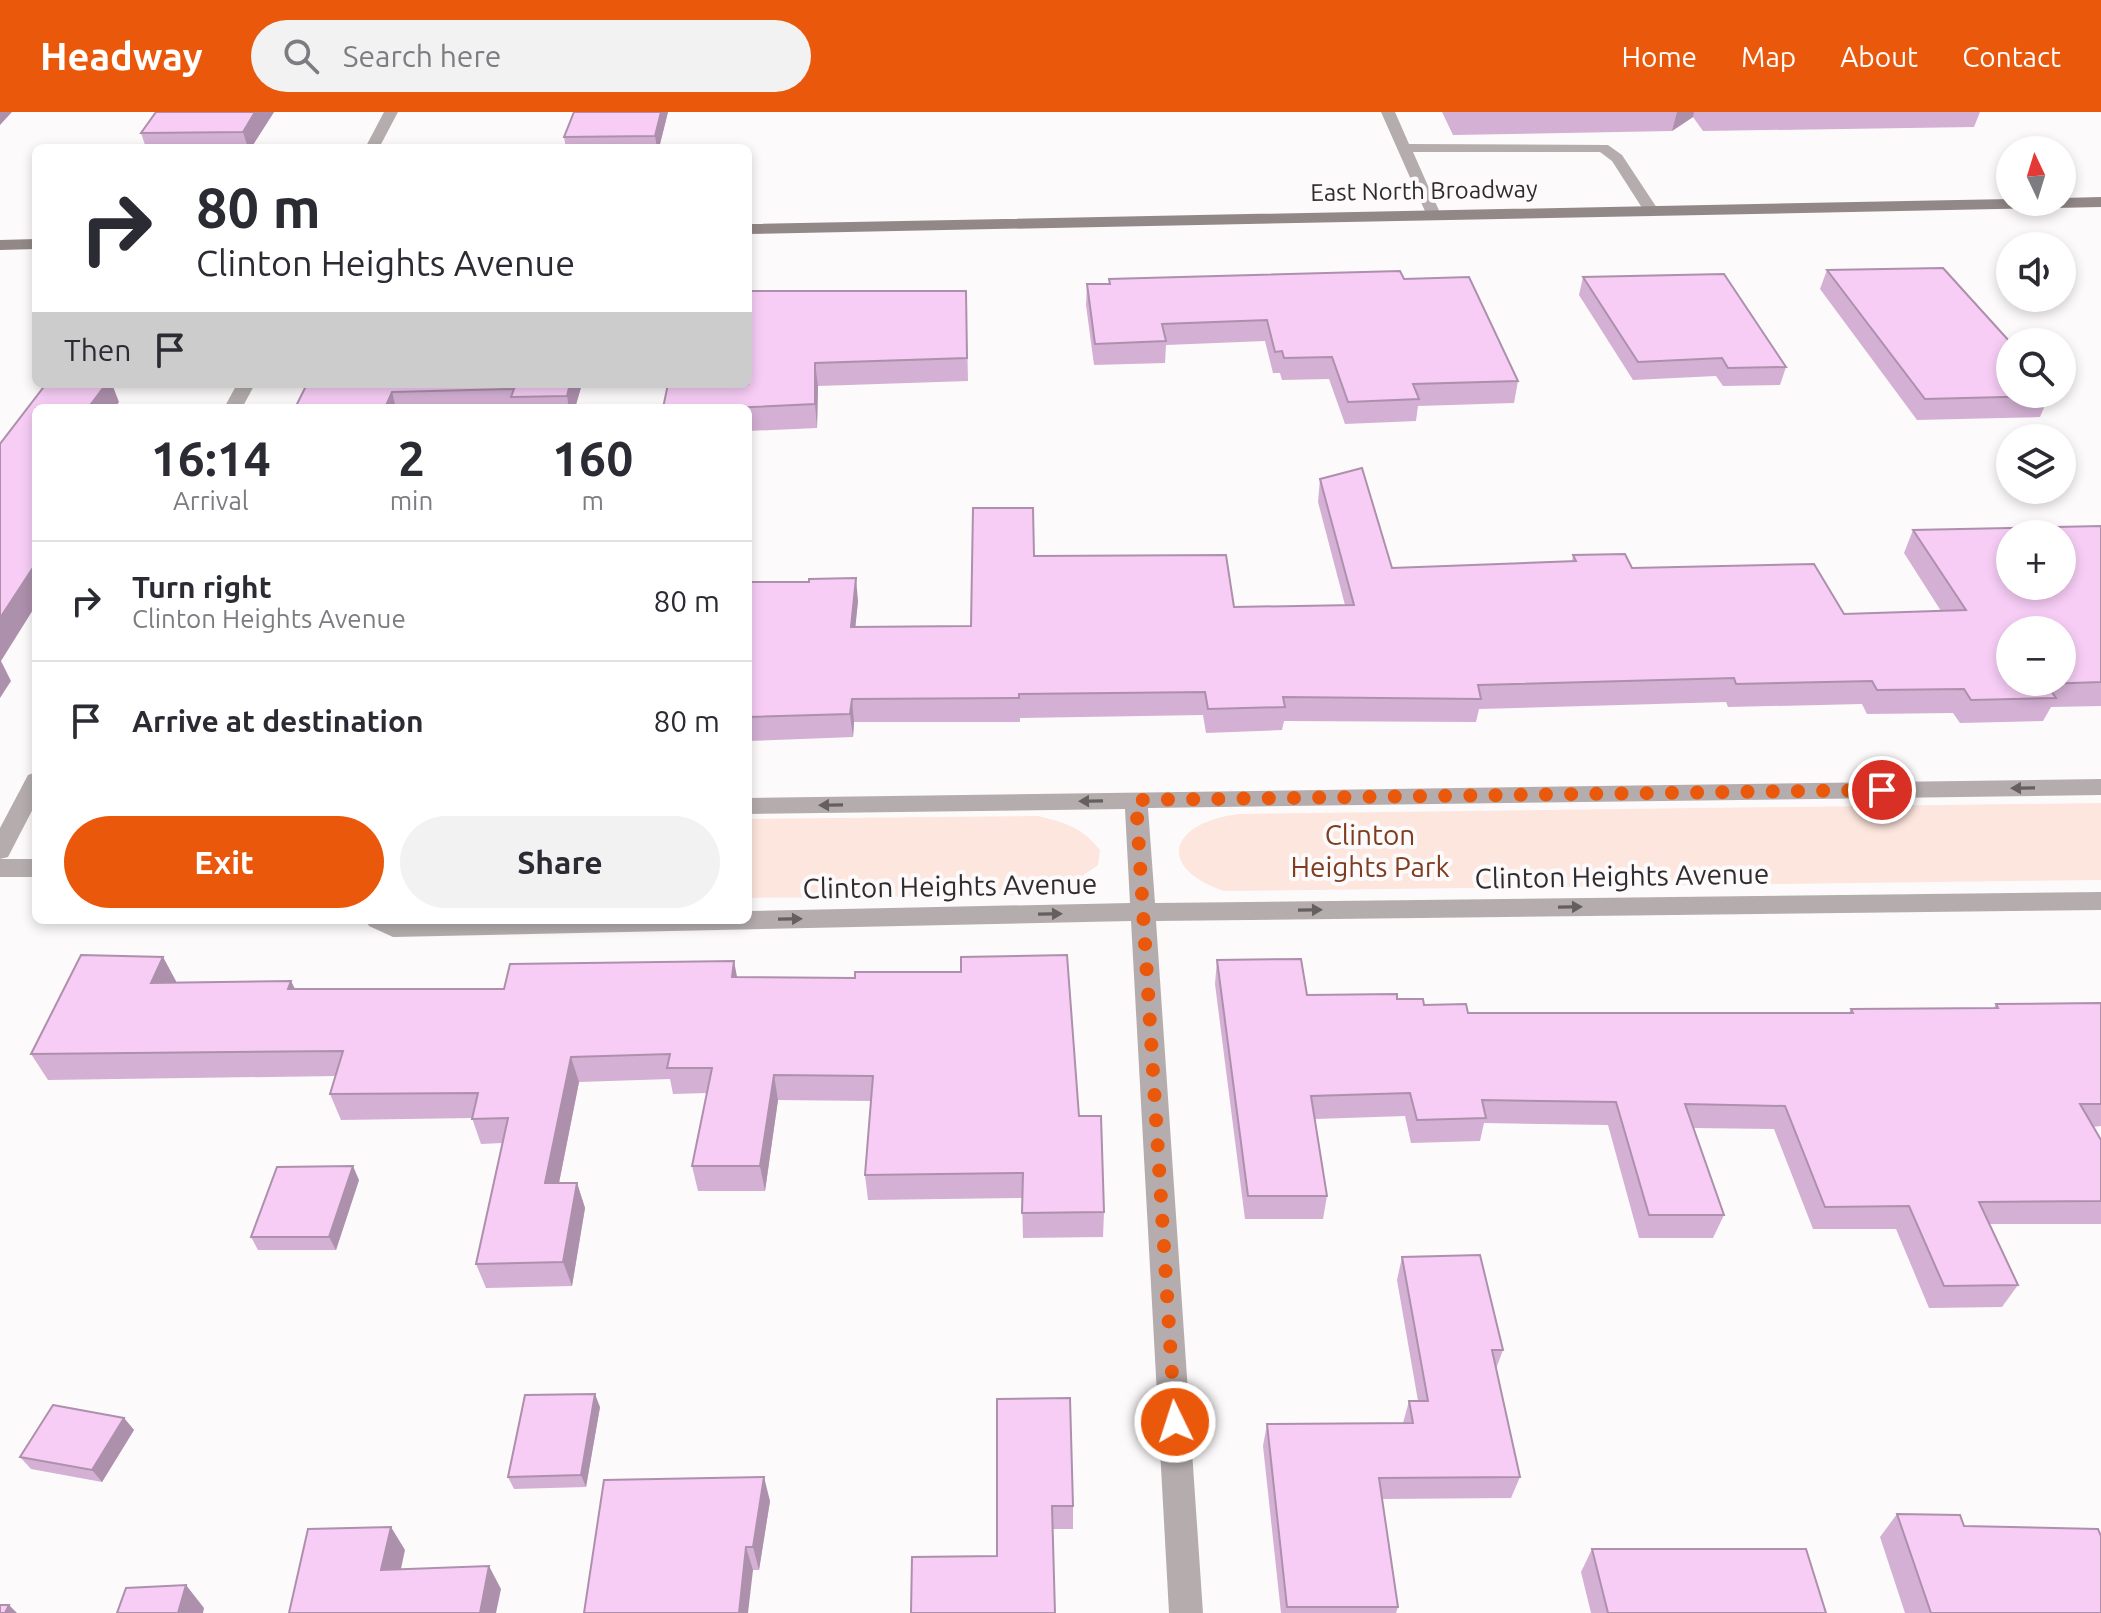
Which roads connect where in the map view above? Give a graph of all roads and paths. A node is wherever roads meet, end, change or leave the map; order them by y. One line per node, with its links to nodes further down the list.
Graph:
1 (391, 112): 3 (street)
2 (1388, 112): 4 (street)
3 (374, 144)
4 (1403, 148): 6 (street); 7 (street)
5 (2101, 202): 6 (main road, East North Broadway)
6 (1651, 211): 7 (main road, East North Broadway)
7 (1433, 215): 8 (main road, East North Broadway)
8 (752, 229)
9 (32, 244): 10 (main road)
10 (0, 245)
11 (2101, 787): 13 (street, one-way to 13)
12 (32, 788): 15 (street)
13 (1136, 800): 14 (street, one-way to 14); 19 (street)
14 (752, 806)
15 (0, 851)
16 (0, 868): 17 (street)
17 (32, 868)
18 (2101, 901): 19 (street, Clinton Heights Avenue, one-way to 18)
19 (1143, 912): 20 (street, Clinton Heights Avenue, one-way to 19); 23 (street)
20 (752, 920)
21 (386, 924): 22 (street, Clinton Heights Avenue, one-way to 22)
22 (580, 924)
23 (1186, 1613)

